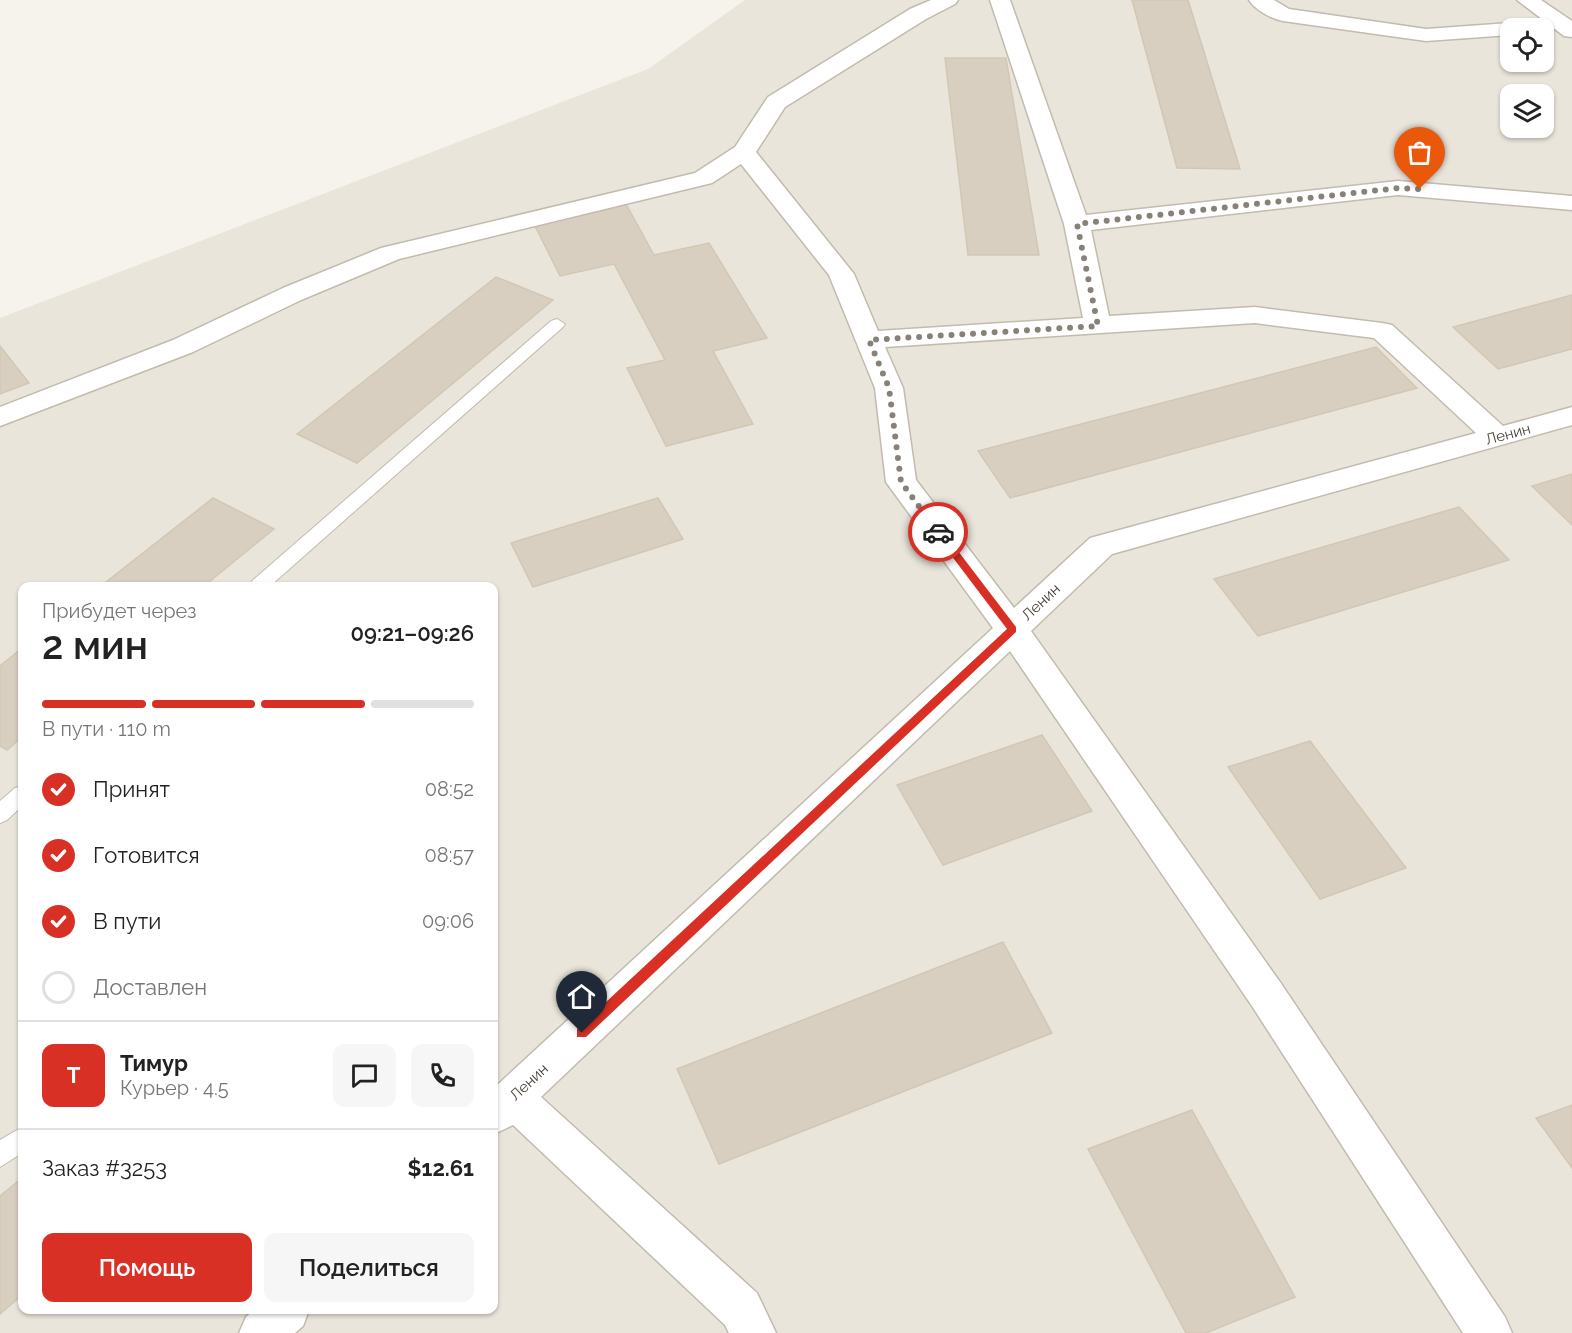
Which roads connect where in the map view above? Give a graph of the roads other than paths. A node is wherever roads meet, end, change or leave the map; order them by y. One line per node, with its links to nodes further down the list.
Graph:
1 (948, 0): 7 (street)
2 (1000, 0): 9 (street)
3 (1259, 0): 6 (street)
4 (1527, 0): 5 (street)
5 (1568, 28)
6 (1500, 30)
7 (744, 152): 12 (street); 14 (street)
8 (1572, 203): 9 (street)
9 (1077, 224): 11 (street)
10 (557, 324): 16 (lane)
11 (1098, 326): 12 (street); 15 (street)
12 (869, 340): 17 (street)
13 (1572, 416): 15 (street, Ленин)
14 (0, 417)
15 (1497, 436): 17 (street, Ленин)
16 (264, 582)
17 (1012, 629): 20 (street, Ленин); 26 (street)
18 (18, 798): 19 (lane)
19 (0, 814)
20 (500, 1101): 25 (street)
21 (18, 1142): 22 (lane)
22 (0, 1155)
23 (283, 1314): 24 (street)
24 (262, 1333)
25 (753, 1333)
26 (1489, 1333)

